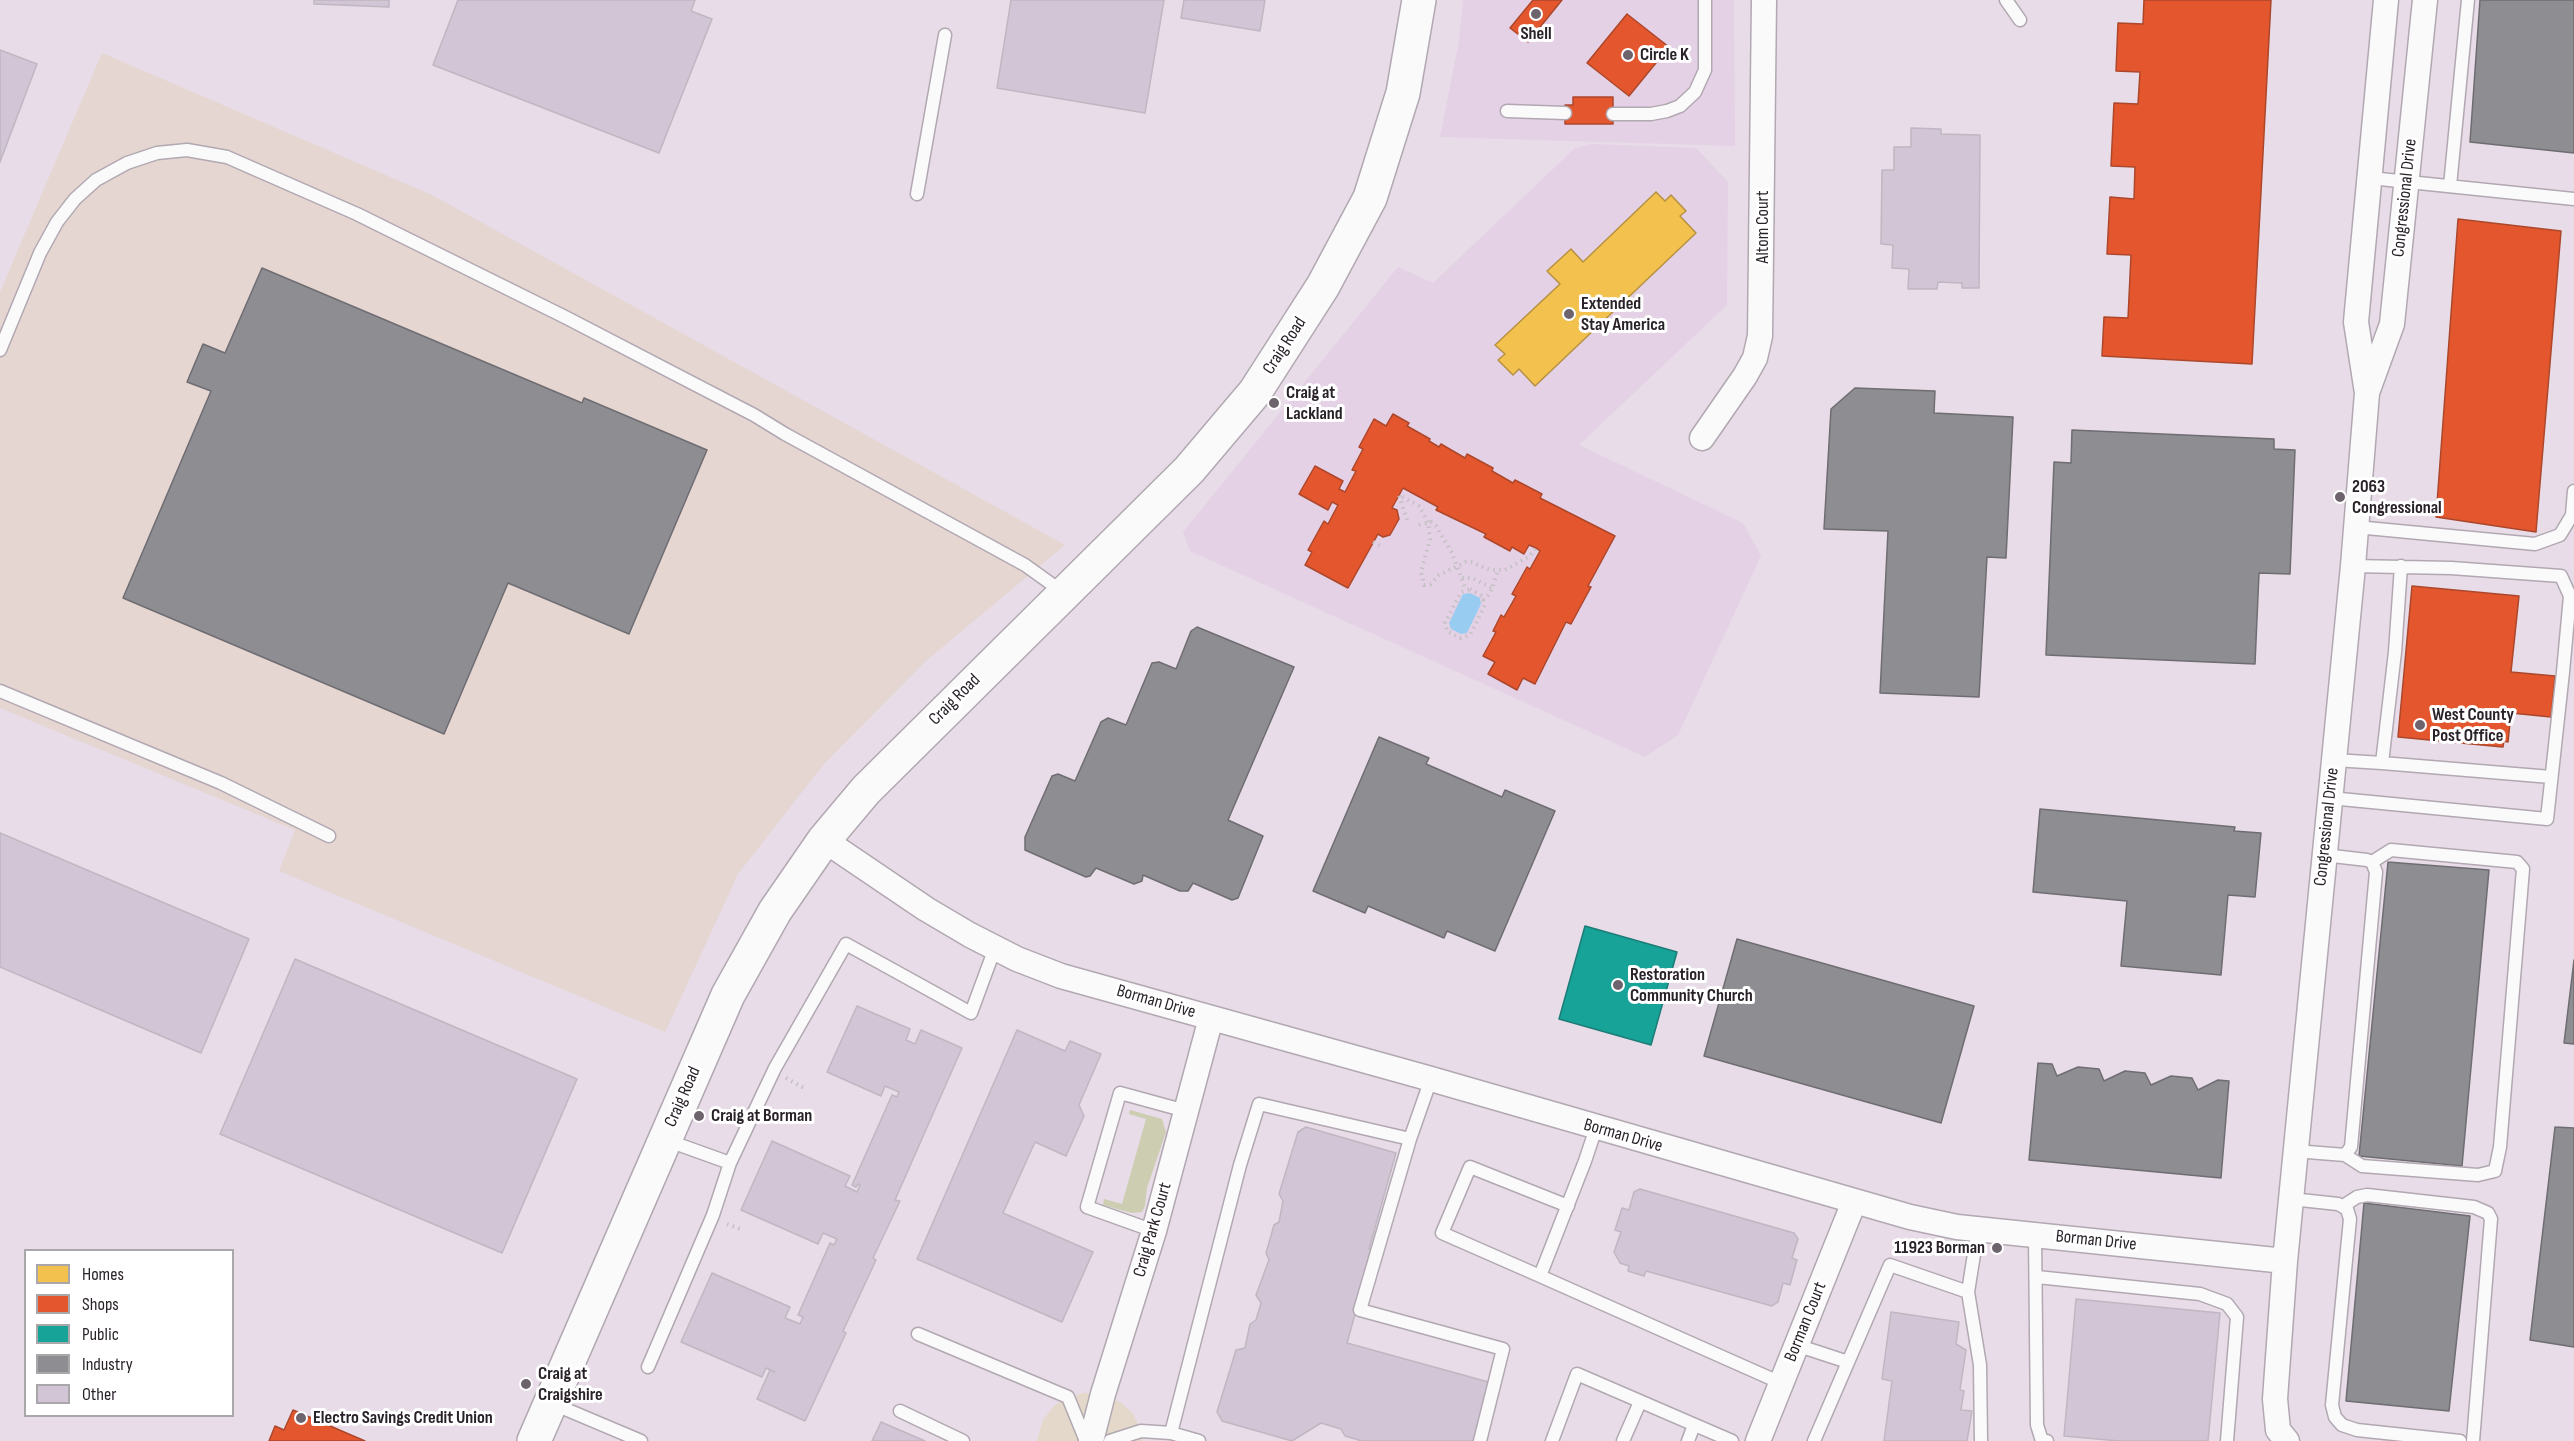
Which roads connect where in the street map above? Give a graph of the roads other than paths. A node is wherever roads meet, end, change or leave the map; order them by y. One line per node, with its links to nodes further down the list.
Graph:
1 (1419, 0): 26 (main road, Craig Road)
2 (1705, 0): 12 (lane)
3 (1764, 0): 20 (street, Altom Court)
4 (2006, 0): 8 (lane)
5 (2386, 0): 13 (street, Congressional Drive)
6 (2425, 0): 14 (street, Congressional Drive)
7 (2468, 0): 15 (lane)
8 (2020, 20)
9 (945, 35): 16 (lane)
10 (1507, 111): 11 (lane)
11 (1565, 113)
12 (1613, 114)
13 (2370, 178): 14 (lane); 19 (street, Congressional Drive)
14 (2406, 181): 15 (lane); 19 (street, Congressional Drive)
15 (2450, 186): 17 (lane)
16 (917, 194)
17 (2574, 199)
18 (0, 350): 26 (lane)
19 (2367, 393): 23 (street, Congressional Drive)
20 (1702, 438)
21 (2574, 491): 22 (lane)
22 (2573, 510): 23 (lane)
23 (2356, 527): 24 (street, Congressional Drive)
24 (2353, 566): 25 (lane); 28 (street, Congressional Drive)
25 (2401, 566): 29 (lane); 30 (lane)
26 (1065, 593): 33 (main road, Craig Road)
27 (0, 691): 32 (lane)
28 (2334, 760): 29 (lane); 31 (street, Congressional Drive)
29 (2382, 763): 30 (lane)
30 (2551, 777): 31 (lane)
31 (2330, 798): 34 (street, Congressional Drive)
32 (330, 836)
33 (824, 840): 36 (street, Borman Drive); 42 (main road, Craig Road)
34 (2324, 855): 35 (lane); 43 (street, Congressional Drive)
35 (2372, 862): 44 (lane); 44 (lane)
36 (995, 948): 37 (street, Borman Drive); 45 (lane)
37 (1211, 1018): 38 (street, Borman Drive); 39 (street, Craig Park Court)
38 (1431, 1079): 40 (street, Borman Drive); 41 (lane)
39 (1186, 1111): 51 (street, Craig Park Court); 51 (lane)
40 (1596, 1128): 47 (street, Borman Drive); 48 (lane)
41 (1410, 1139): 66 (lane); 75 (lane)
42 (664, 1140): 45 (lane); 63 (main road, Craig Road)
43 (2295, 1151): 44 (lane); 46 (street, Congressional Drive)
44 (2345, 1155)
45 (730, 1163): 60 (lane)
46 (2291, 1198): 49 (lane); 53 (street, Congressional Drive)
47 (1854, 1202): 50 (street, Borman Drive); 58 (street, Borman Court)
48 (1568, 1206): 54 (lane); 54 (lane)
49 (2343, 1206): 86 (lane); 87 (lane)
50 (1978, 1229): 52 (street, Borman Drive); 56 (lane)
51 (1154, 1231): 72 (street, Craig Park Court)
52 (2035, 1234): 53 (street, Borman Drive); 55 (lane)
53 (2284, 1261): 85 (street)
54 (1540, 1276): 61 (lane)
55 (2037, 1277): 83 (lane); 84 (lane)
56 (1968, 1292): 59 (lane); 82 (lane)
57 (918, 1334): 71 (lane)
58 (1796, 1345): 59 (lane); 61 (street, Borman Court)
59 (1848, 1362): 81 (lane)
60 (648, 1367)
61 (1781, 1383): 80 (street, Borman Court)
62 (1640, 1402): 65 (lane); 76 (lane); 77 (lane)
63 (550, 1403): 67 (lane); 68 (main road, Craig Road)
64 (900, 1410): 70 (lane)
65 (1694, 1425): 78 (lane); 79 (lane)
66 (1171, 1432): 73 (lane); 74 (lane)
67 (619, 1437): 69 (lane)
68 (534, 1441)
69 (641, 1441)
70 (963, 1441)
71 (1086, 1441)
72 (1091, 1441)
73 (1110, 1441)
74 (1199, 1441)
75 (1480, 1441)
76 (1552, 1441)
77 (1623, 1441)
78 (1688, 1441)
79 (1732, 1441)
80 (1758, 1441)
81 (1814, 1441)
82 (1981, 1441)
83 (2047, 1441)
84 (2227, 1441)
85 (2287, 1441)
86 (2460, 1441)
87 (2473, 1441)

